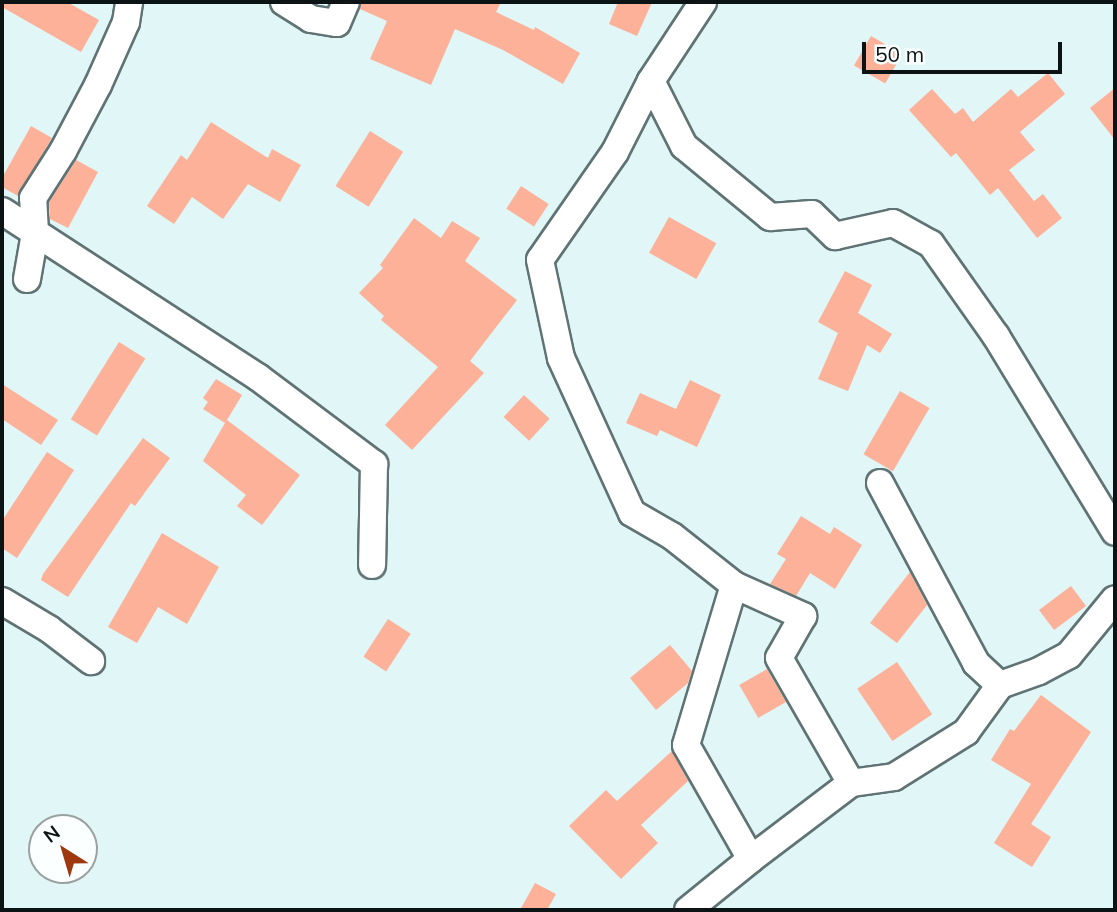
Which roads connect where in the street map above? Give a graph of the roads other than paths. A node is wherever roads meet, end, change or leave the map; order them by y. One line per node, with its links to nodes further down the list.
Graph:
1 (129, 2): 7 (street)
2 (284, 2): 3 (street)
3 (346, 2)
4 (703, 2): 5 (street)
5 (651, 81): 10 (street); 12 (street)
6 (2, 211): 7 (street)
7 (35, 233): 8 (street); 11 (street)
8 (27, 279)
9 (880, 483): 16 (street)
10 (1115, 532)
11 (372, 565)
12 (734, 585): 17 (street); 18 (street)
13 (1115, 599): 16 (street)
14 (2, 601): 15 (street)
15 (91, 661)
16 (1000, 685): 17 (street)
17 (851, 783): 18 (street)
18 (751, 859): 19 (street)
19 (688, 910)

